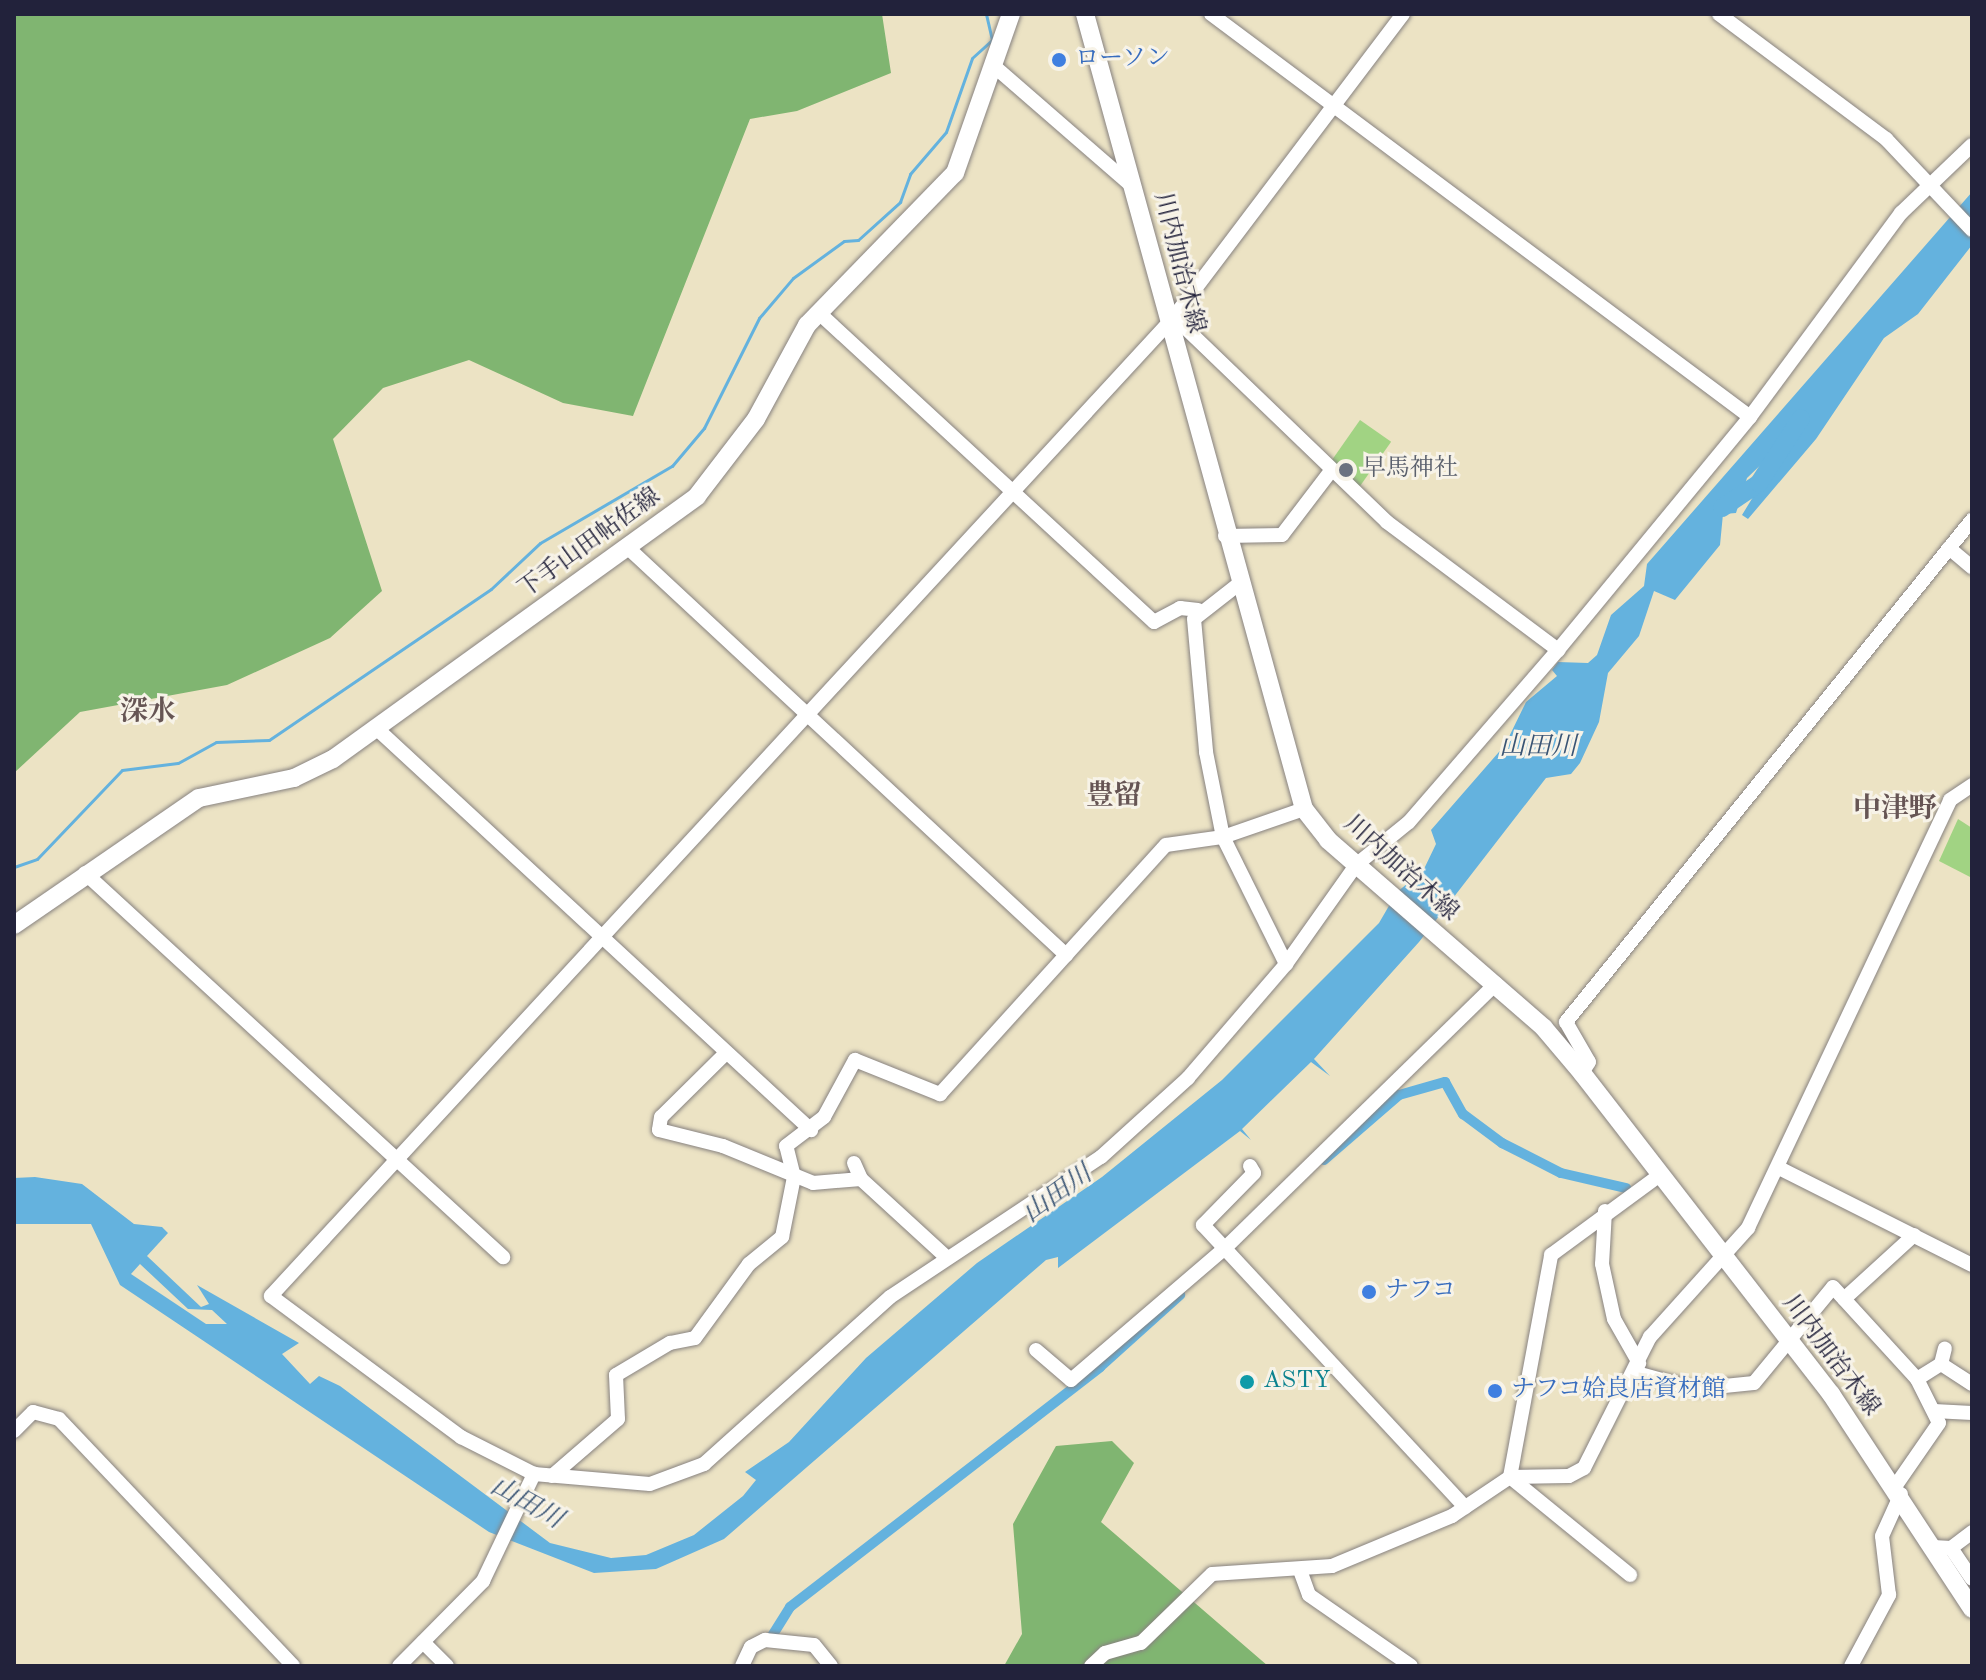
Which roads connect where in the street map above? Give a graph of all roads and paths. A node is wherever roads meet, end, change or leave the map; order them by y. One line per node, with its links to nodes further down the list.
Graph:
1 (1011, 14): 6 (main road, 下手山田帖佐線)
2 (1085, 14): 9 (main road, 川内加治木線)
3 (1211, 14): 7 (street)
4 (1403, 14): 7 (street)
5 (1719, 14): 10 (street)
6 (995, 67): 9 (street); 12 (main road, 下手山田帖佐線)
7 (1335, 106): 13 (street); 14 (street)
8 (1972, 145): 10 (street)
9 (1134, 189): 13 (main road, 川内加治木線)
10 (1932, 189): 11 (street); 14 (street)
11 (1972, 230)
12 (818, 312): 16 (street); 19 (main road, 下手山田帖佐線)
13 (1171, 320): 15 (street); 16 (street); 18 (main road, 川内加治木線)
14 (1750, 417): 24 (street)
15 (1330, 472): 18 (street); 24 (street)
16 (1013, 490): 23 (street); 25 (street)
17 (1972, 520): 20 (street)
18 (1225, 536): 22 (main road, 川内加治木線)
19 (626, 546): 25 (street); 26 (main road, 下手山田帖佐線)
20 (1949, 548): 21 (street); 38 (street)
21 (1972, 567)
22 (1240, 583): 23 (street); 28 (main road, 川内加治木線)
23 (1198, 610): 29 (street)
24 (1558, 650): 30 (street)
25 (807, 717): 33 (street); 34 (street)
26 (375, 727): 31 (main road, 下手山田帖佐線); 33 (street)
27 (1972, 785): 43 (street)
28 (1304, 809): 29 (street); 30 (main road, 川内加治木線)
29 (1223, 837): 34 (street); 35 (street)
30 (1358, 867): 35 (street); 36 (main road, 川内加治木線)
31 (85, 873): 32 (main road, 下手山田帖佐線); 40 (street)
32 (14, 925)
33 (603, 937): 37 (street); 40 (street)
34 (1066, 955): 39 (street)
35 (1286, 964): 50 (street)
36 (1496, 984): 38 (main road, 川内加治木線); 49 (street)
37 (726, 1053): 39 (street); 45 (street)
38 (1582, 1073): 44 (main road, 川内加治木線)
39 (811, 1130): 45 (street)
40 (397, 1161): 51 (street); 66 (street)
41 (854, 1163): 46 (street)
42 (1250, 1166): 49 (street)
43 (1779, 1168): 48 (street); 52 (street)
44 (1660, 1175): 47 (street); 52 (main road, 川内加治木線)
45 (794, 1177): 46 (street); 65 (street)
46 (861, 1179): 50 (street)
47 (1605, 1211): 59 (street); 67 (street)
48 (1914, 1235): 53 (street); 54 (street)
49 (1224, 1249): 57 (street); 69 (street)
50 (945, 1256): 65 (street)
51 (503, 1257)
52 (1726, 1258): 55 (main road, 川内加治木線); 59 (street)
53 (1972, 1265)
54 (1844, 1299): 55 (street); 60 (street)
55 (1788, 1338): 59 (street); 68 (main road, 川内加治木線)
56 (1945, 1348): 58 (street)
57 (1036, 1350)
58 (1941, 1364): 60 (street); 61 (street)
59 (1636, 1368): 67 (street)
60 (1917, 1379): 62 (street)
61 (1971, 1382)
62 (1934, 1411): 63 (street); 68 (street)
63 (1972, 1413)
64 (14, 1431): 77 (street)
65 (552, 1476): 66 (street)
66 (533, 1477): 76 (street)
67 (1510, 1477): 69 (street); 73 (street)
68 (1898, 1490): 71 (main road, 川内加治木線); 84 (street)
69 (1465, 1507): 72 (street)
70 (1972, 1532): 71 (street)
71 (1942, 1548): 74 (street); 75 (main road, 川内加治木線)
72 (1301, 1573): 82 (street); 83 (street)
73 (1630, 1575)
74 (1972, 1579)
75 (1972, 1609)
76 (423, 1642): 78 (street); 79 (street)
77 (293, 1666)
78 (399, 1666)
79 (447, 1666)
80 (742, 1666): 81 (street)
81 (831, 1666)
82 (1091, 1666)
83 (1411, 1666)
84 (1851, 1666)

